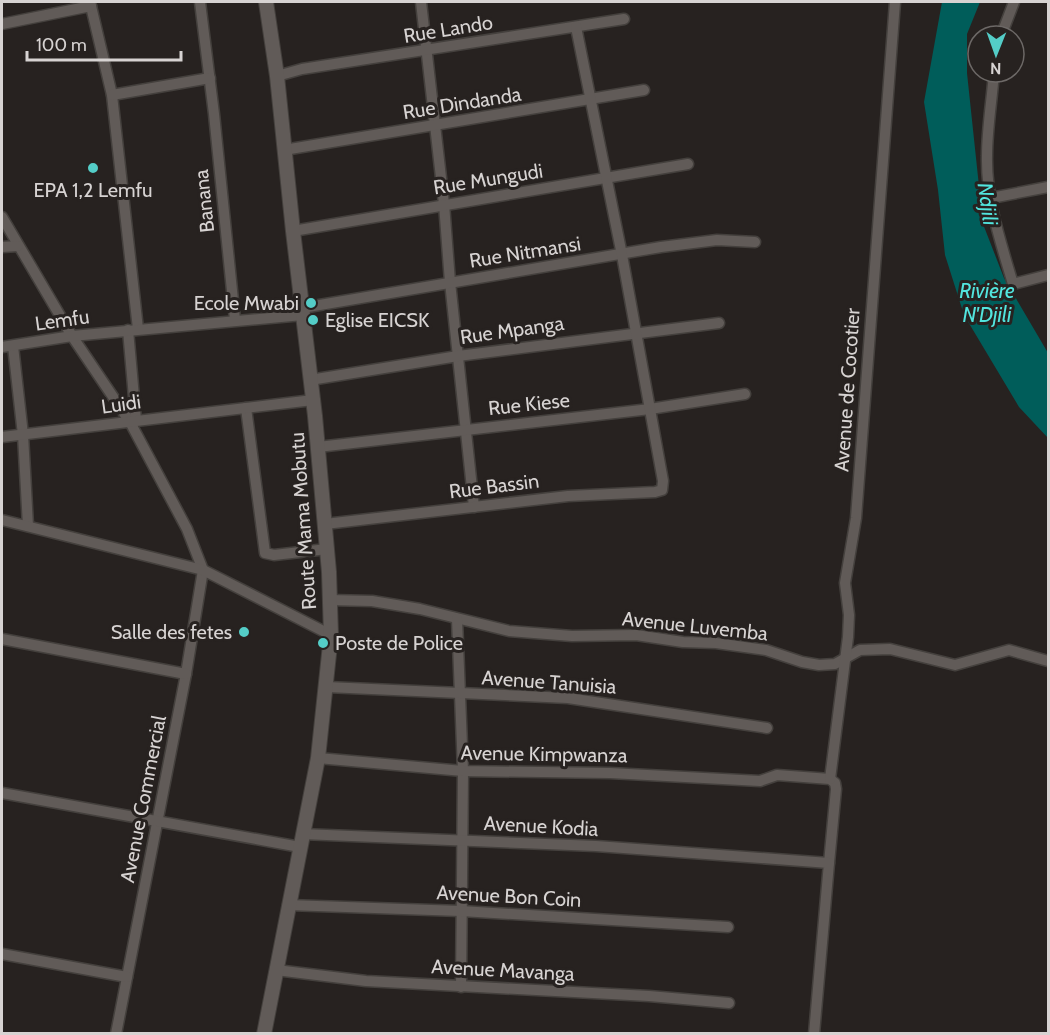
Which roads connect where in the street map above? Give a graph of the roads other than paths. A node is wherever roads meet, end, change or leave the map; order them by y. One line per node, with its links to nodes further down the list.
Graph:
1 (200, 2): 13 (street, Banana)
2 (266, 2): 12 (street, Route Mama Mobutu)
3 (421, 2): 11 (street)
4 (895, 2): 62 (street, Avenue de Cocotier)
5 (1014, 2): 9 (street)
6 (90, 4): 8 (street); 16 (street)
7 (624, 19): 10 (street, Rue Lando)
8 (2, 24)
9 (1005, 24)
10 (576, 27): 11 (street, Rue Lando); 17 (street)
11 (426, 50): 12 (street, Rue Lando); 18 (street)
12 (278, 76): 19 (street, Route Mama Mobutu)
13 (210, 78): 16 (street); 34 (street, Banana)
14 (993, 84): 23 (street)
15 (644, 90): 17 (street, Rue Dindanda)
16 (112, 94): 36 (street)
17 (589, 100): 18 (street, Rue Dindanda); 21 (street)
18 (435, 126): 19 (street, Rue Dindanda); 24 (street)
19 (284, 150): 26 (street, Route Mama Mobutu)
20 (688, 164): 21 (street, Rue Mungudi)
21 (606, 179): 24 (street, Rue Mungudi); 30 (street)
22 (1048, 187): 23 (street)
23 (991, 198): 31 (street)
24 (444, 204): 26 (street, Rue Mungudi); 32 (street)
25 (2, 217): 28 (street)
26 (293, 231): 33 (street, Route Mama Mobutu)
27 (755, 242): 30 (street, Rue Nitmansi)
28 (18, 246): 29 (street); 38 (street)
29 (2, 248)
30 (622, 255): 32 (street, Rue Nitmansi); 37 (street)
31 (1048, 275)
32 (450, 282): 33 (street, Rue Nitmansi); 41 (street)
33 (302, 311): 34 (street); 42 (street, Route Mama Mobutu)
34 (235, 320): 36 (street)
35 (719, 323): 37 (street, Rue Mpanga)
36 (133, 330): 38 (street, Lemfu); 47 (street)
37 (635, 332): 41 (street, Rue Mpanga); 46 (street)
38 (72, 336): 39 (street, Lemfu); 47 (street)
39 (13, 346): 40 (street, Lemfu); 49 (street)
40 (2, 347)
41 (458, 356): 42 (street, Rue Mpanga); 48 (street)
42 (310, 380): 44 (street, Route Mama Mobutu)
43 (745, 394): 46 (street, Rue Kiese)
44 (313, 400): 45 (street, Luidi); 51 (street, Route Mama Mobutu)
45 (246, 408): 47 (street, Luidi); 56 (street)
46 (650, 409): 48 (street, Rue Kiese); 52 (street, Rue Bassin)
47 (133, 421): 49 (street, Luidi); 57 (street)
48 (466, 429): 51 (street, Rue Kiese); 52 (street)
49 (23, 435): 50 (street, Luidi); 55 (street)
50 (2, 437)
51 (318, 447): 54 (street, Route Mama Mobutu)
52 (474, 507): 54 (street, Rue Bassin)
53 (2, 520): 55 (street)
54 (325, 524): 56 (street, Route Mama Mobutu)
55 (28, 526): 57 (street)
56 (327, 549): 58 (street, Route Mama Mobutu)
57 (203, 570): 60 (street); 64 (street, Avenue Commercial)
58 (329, 600): 59 (street, Avenue Luvemba); 60 (street, Route Mama Mobutu)
59 (457, 619): 62 (street, Avenue Luvemba); 66 (street)
60 (331, 635): 65 (street, Route Mama Mobutu)
61 (2, 639): 64 (street)
62 (844, 658): 63 (street, Avenue Luvemba); 70 (street, Avenue de Cocotier)
63 (1048, 661)
64 (186, 674): 72 (street, Avenue Commercial)
65 (327, 687): 66 (street, Avenue Tanuisia); 68 (street, Route Mama Mobutu)
66 (459, 693): 67 (street, Avenue Tanuisia); 69 (street)
67 (766, 728)
68 (318, 758): 69 (street, Avenue Kimpwanza); 74 (street, Route Mama Mobutu)
69 (463, 771): 70 (street, Avenue Kimpwanza); 73 (street)
70 (830, 779): 75 (street, Avenue de Cocotier)
71 (2, 793): 72 (street, Avenue Kodia)
72 (156, 821): 74 (street, Avenue Kodia); 81 (street, Avenue Commercial)
73 (461, 840): 74 (street, Avenue Kodia); 75 (street, Avenue Kodia); 77 (street)
74 (301, 841): 76 (street, Route Mama Mobutu)
75 (829, 863): 86 (street, Avenue de Cocotier)
76 (288, 905): 77 (street, Avenue Bon Coin); 80 (street, Route Mama Mobutu)
77 (461, 911): 78 (street, Avenue Bon Coin); 82 (street)
78 (728, 927)
79 (2, 954): 81 (street)
80 (276, 970): 82 (street, Avenue Mavanga); 85 (street, Route Mama Mobutu)
81 (127, 977): 84 (street, Avenue Commercial)
82 (461, 987): 83 (street, Avenue Mavanga)
83 (729, 1003)
84 (116, 1034)
85 (264, 1034)
86 (814, 1034)

